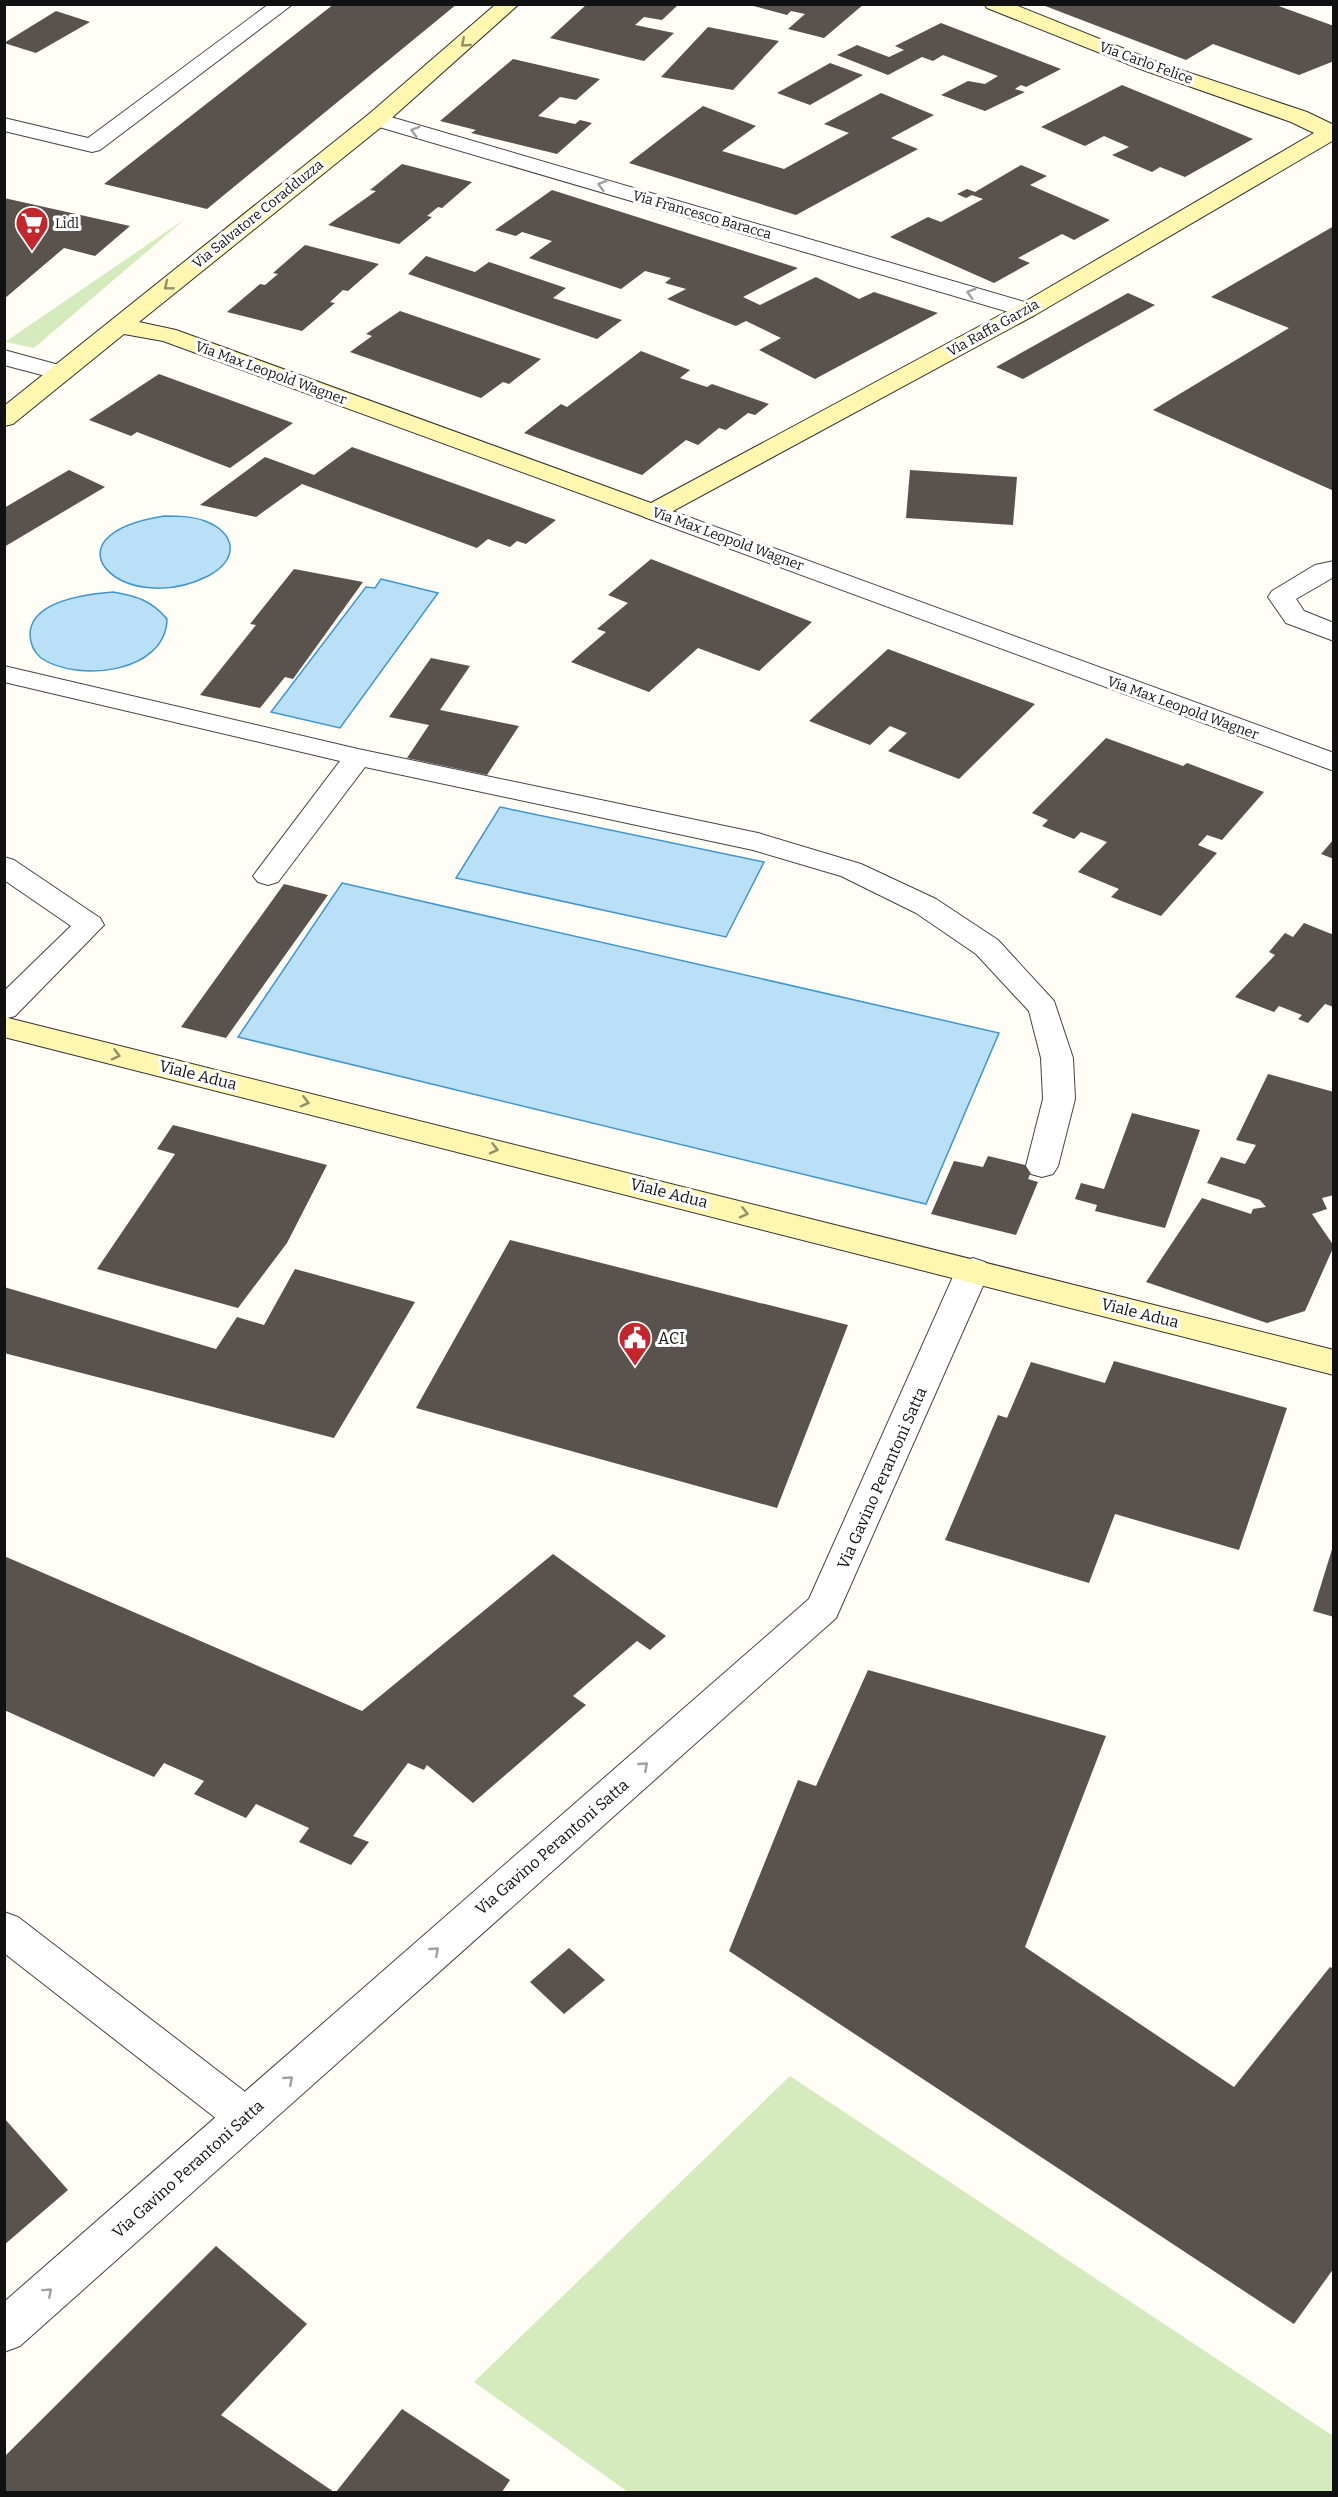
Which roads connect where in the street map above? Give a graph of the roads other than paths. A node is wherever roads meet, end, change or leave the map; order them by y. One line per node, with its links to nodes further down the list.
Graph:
1 (283, 4): 5 (street)
2 (509, 4): 4 (main road, Via Salvatore Coradduzza, one-way to 4)
3 (994, 4): 6 (main road, Via Carlo Felice)
4 (376, 119): 7 (street, Via Francesco Baracca, one-way to 4); 8 (main road, Via Salvatore Coradduzza, one-way to 8)
5 (4, 124)
6 (1331, 128): 7 (main road, Via Raffa Garzia)
7 (1027, 310): 12 (main road, Via Raffa Garzia)
8 (118, 326): 10 (main road, Via Salvatore Coradduzza); 12 (main road, Via Max Leopold Wagner)
9 (4, 357): 10 (street)
10 (61, 373): 11 (main road, Via Salvatore Coradduzza)
11 (4, 419)
12 (653, 512): 17 (street, Via Max Leopold Wagner)
13 (1334, 569): 14 (street)
14 (1334, 633)
15 (4, 674): 16 (street)
16 (358, 757): 19 (street); 22 (street)
17 (1334, 763)
18 (4, 866): 20 (street)
19 (267, 876)
20 (4, 1009)
21 (4, 1027): 23 (main road, Viale Adua, one-way to 23)
22 (1042, 1166)
23 (973, 1270): 24 (main road, Viale Adua); 26 (street, Via Gavino Perantoni Satta, one-way to 23)
24 (1334, 1363)
25 (4, 1929): 26 (street)
26 (246, 2117): 27 (street, Via Gavino Perantoni Satta, one-way to 26)
27 (4, 2331)

